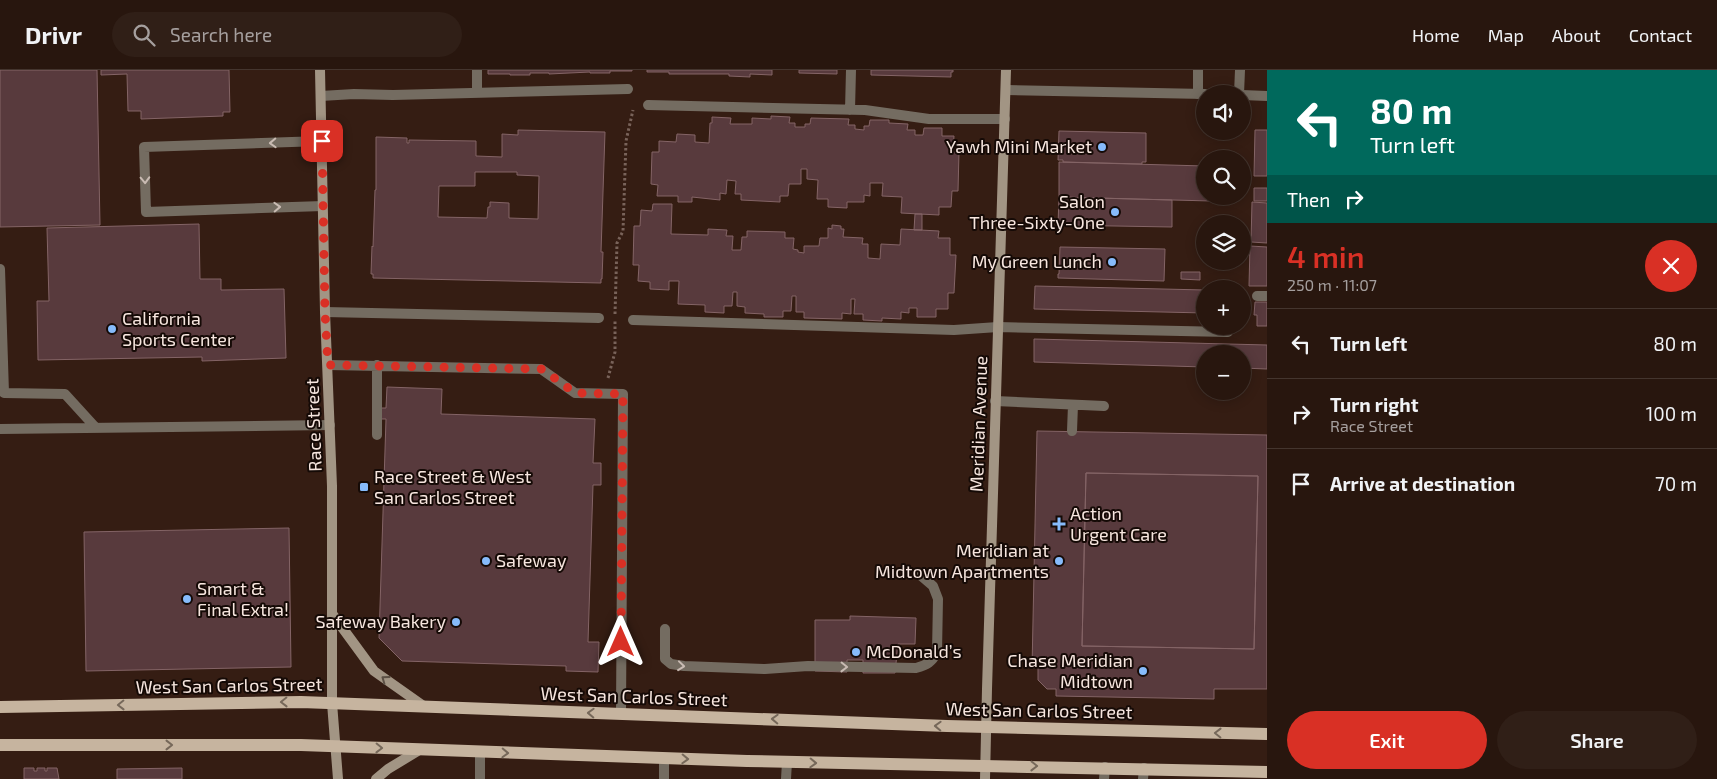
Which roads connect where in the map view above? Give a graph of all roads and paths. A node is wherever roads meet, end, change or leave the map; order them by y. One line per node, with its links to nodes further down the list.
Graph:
1 (320, 70): 14 (main road, Race Street)
2 (477, 70): 11 (street)
3 (851, 70): 18 (street)
4 (1006, 70): 10 (main road, Meridian Avenue)
5 (1198, 70): 7 (street)
6 (1240, 70): 8 (street)
7 (1200, 85)
8 (1241, 85)
9 (628, 89): 11 (street)
10 (1006, 90): 12 (street); 19 (main road, Meridian Avenue)
11 (478, 92): 14 (street)
12 (1196, 94)
13 (1251, 95): 15 (street)
14 (321, 96): 20 (main road, Race Street)
15 (1267, 96)
16 (648, 104): 18 (street)
17 (634, 107): 30 (path)
18 (850, 110): 19 (street)
19 (1005, 119): 26 (main road, Meridian Avenue)
20 (322, 141): 21 (main road, Race Street); 21 (street, one-way to 21)
21 (323, 206): 23 (main road, Race Street)
22 (0, 269): 35 (street)
23 (325, 312): 24 (street); 28 (main road, Race Street)
24 (599, 318)
25 (633, 320): 26 (street)
26 (998, 327): 27 (street); 31 (main road, Meridian Avenue)
27 (1196, 331)
28 (328, 365): 29 (street); 34 (main road, Race Street)
29 (377, 365): 38 (street); 45 (street)
30 (608, 378)
31 (996, 402): 32 (street); 46 (main road, Meridian Avenue)
32 (1073, 404): 33 (street); 37 (street)
33 (1104, 406)
34 (330, 425): 35 (street); 40 (main road, Race Street)
35 (96, 428): 36 (street)
36 (0, 429)
37 (1072, 431)
38 (377, 435)
39 (919, 574): 41 (street, one-way to 39)
40 (333, 614): 42 (main road, Race Street); 44 (main road, one-way to 40)
41 (664, 628)
42 (332, 703): 43 (main road, West San Carlos Street, one-way to 43); 44 (main road, West San Carlos Street); 49 (main road, Race Street)
43 (0, 707)
44 (425, 707): 45 (main road, West San Carlos Street, one-way to 44)
45 (620, 714): 46 (main road, West San Carlos Street, one-way to 45)
46 (986, 727): 47 (main road, West San Carlos Street, one-way to 46); 54 (main road, Meridian Avenue)
47 (1267, 734)
48 (0, 745): 49 (main road, one-way to 49)
49 (336, 746): 50 (main road, one-way to 50); 58 (main road, Race Street)
50 (421, 749): 51 (main road); 59 (main road)
51 (480, 752): 52 (main road, one-way to 52); 60 (street)
52 (664, 758): 53 (main road, one-way to 53); 61 (street)
53 (787, 762): 54 (main road, one-way to 54); 62 (street)
54 (986, 765): 56 (main road, one-way to 56); 63 (main road, Meridian Avenue)
55 (1267, 772): 57 (main road)
56 (1104, 773): 57 (main road)
57 (1143, 774)
58 (338, 779)
59 (376, 779)
60 (480, 779)
61 (664, 779)
62 (786, 779)
63 (985, 779)

